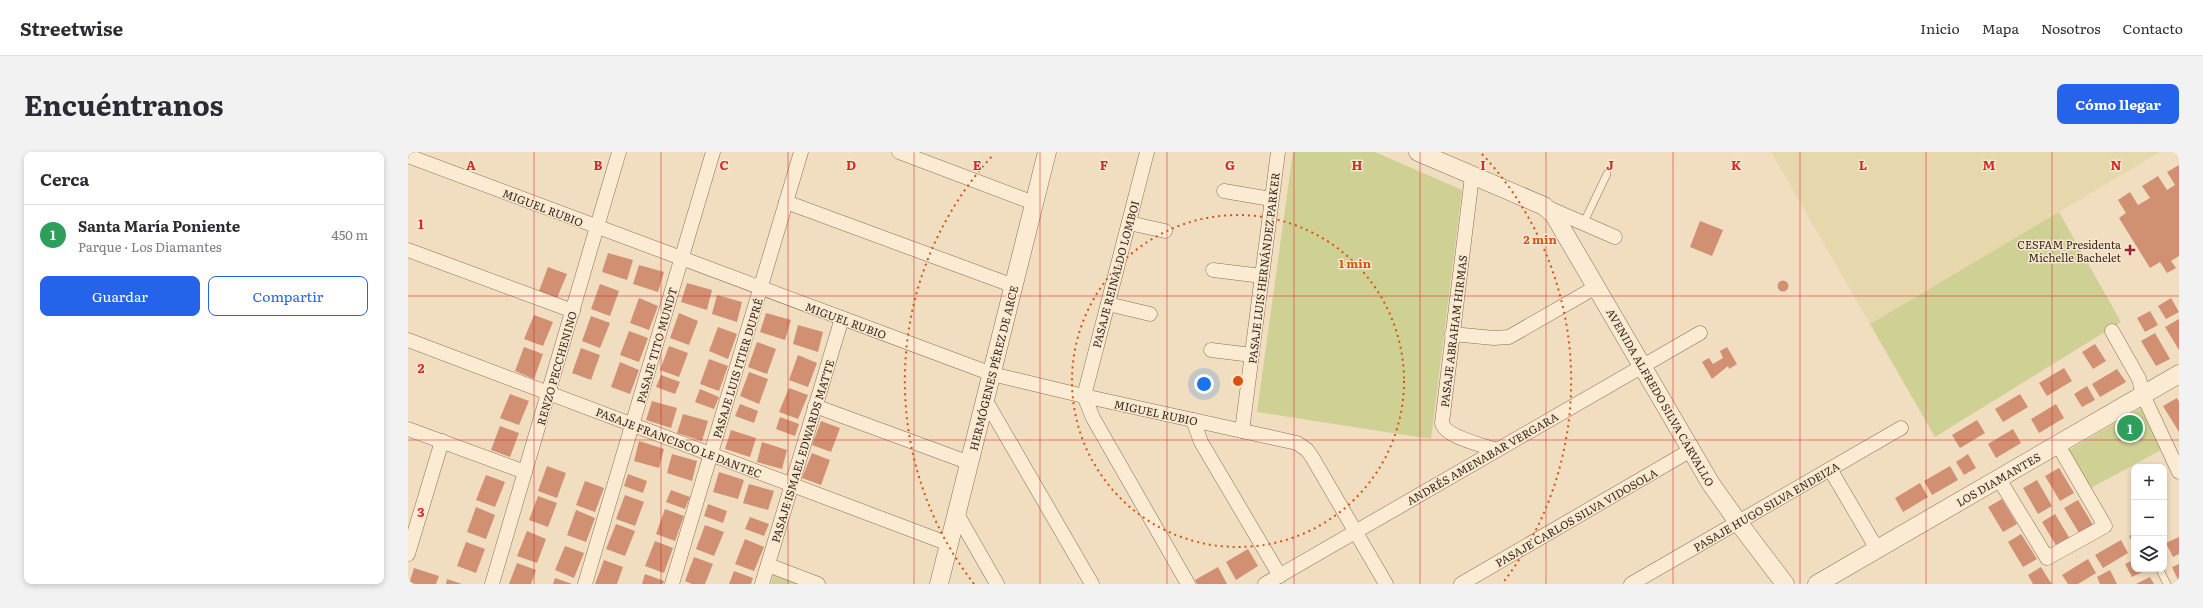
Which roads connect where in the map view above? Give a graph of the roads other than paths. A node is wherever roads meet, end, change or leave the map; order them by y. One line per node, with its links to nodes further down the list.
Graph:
1 (619, 152): 19 (street, RENZO PECCHENINO)
2 (714, 152): 23 (street, PASAJE TITO MUNDT)
3 (801, 152): 14 (street, PASAJE LUIS ITIER DUPRÉ)
4 (899, 152): 15 (street)
5 (1047, 152): 15 (street, HERMÓGENES PÉREZ DE ARCE)
6 (1147, 152): 18 (street, PASAJE REINALDO LOMBOI)
7 (1278, 152): 13 (street, PASAJE LUIS HERNÁNDEZ PARKER)
8 (1418, 152): 11 (street, AVENIDA ALFREDO SILVA CARVALLO)
9 (408, 156): 19 (street, MIGUEL RUBIO)
10 (1607, 174): 17 (lane)
11 (1472, 176): 16 (street, AVENIDA ALFREDO SILVA CARVALLO); 35 (street, PASAJE ABRAHAM HIRMAS)
12 (1224, 191): 13 (street)
13 (1272, 199): 25 (street, PASAJE LUIS HERNÁNDEZ PARKER)
14 (786, 202): 26 (street); 28 (street, PASAJE LUIS ITIER DUPRÉ)
15 (1034, 203): 26 (street, HERMÓGENES PÉREZ DE ARCE)
16 (1544, 206): 17 (street, AVENIDA ALFREDO SILVA CARVALLO); 27 (street, AVENIDA ALFREDO SILVA CARVALLO)
17 (1584, 222): 21 (street, AVENIDA ALFREDO SILVA CARVALLO)
18 (1129, 223): 20 (street); 29 (street, PASAJE REINALDO LOMBOI)
19 (597, 228): 23 (street, MIGUEL RUBIO); 30 (street, RENZO PECCHENINO)
20 (1165, 232)
21 (1615, 237)
22 (408, 250): 30 (street)
23 (682, 259): 28 (street, MIGUEL RUBIO); 48 (street, PASAJE TITO MUNDT)
24 (1213, 270): 25 (street)
25 (1262, 276): 38 (street, PASAJE LUIS HERNÁNDEZ PARKER)
26 (1014, 286): 40 (street, HERMÓGENES PÉREZ DE ARCE)
27 (1596, 287): 35 (street); 39 (street, AVENIDA ALFREDO SILVA CARVALLO)
28 (761, 288): 32 (street, MIGUEL RUBIO); 56 (street, PASAJE LUIS ITIER DUPRÉ)
29 (1108, 304): 31 (street); 44 (street, PASAJE REINALDO LOMBOI)
30 (573, 311): 42 (street, RENZO PECCHENINO)
31 (1150, 314)
32 (842, 318): 40 (street, MIGUEL RUBIO); 46 (street, PASAJE ISMAEL EDWARDS MATTE)
33 (2112, 331): 43 (street)
34 (1700, 333): 39 (street, ANDRÉS AMENABAR VERGARA)
35 (1452, 334): 54 (street, PASAJE ABRAHAM HIRMAS)
36 (408, 340): 42 (street, PASAJE FRANCISCO LE DANTEC)
37 (1211, 350): 38 (street)
38 (1252, 355): 51 (street, PASAJE LUIS HERNÁNDEZ PARKER)
39 (1641, 366): 54 (street, ANDRÉS AMENABAR VERGARA); 55 (street, AVENIDA ALFREDO SILVA CARVALLO)
40 (992, 374): 44 (street, MIGUEL RUBIO); 45 (street, HERMÓGENES PÉREZ DE ARCE)
41 (2179, 374): 43 (street, LOS DIAMANTES)
42 (548, 393): 48 (street, PASAJE FRANCISCO LE DANTEC); 59 (street, RENZO PECCHENINO)
43 (2143, 395): 53 (street, LOS DIAMANTES); 60 (street)
44 (1084, 396): 47 (street, MIGUEL RUBIO); 80 (street)
45 (986, 401): 57 (street, HERMÓGENES PÉREZ DE ARCE); 79 (street)
46 (815, 406): 57 (street); 62 (street, PASAJE ISMAEL EDWARDS MATTE)
47 (1193, 420): 51 (street, MIGUEL RUBIO); 71 (street)
48 (633, 425): 56 (street, PASAJE FRANCISCO LE DANTEC); 73 (street, PASAJE TITO MUNDT)
49 (1901, 428): 58 (street, PASAJE HUGO SILVA ENDEIZA)
50 (408, 429): 52 (street)
51 (1242, 431): 65 (street, MIGUEL RUBIO)
52 (442, 441): 59 (street); 68 (street)
53 (2058, 445): 61 (street, LOS DIAMANTES); 61 (street)
54 (1497, 450): 65 (street, ANDRÉS AMENABAR VERGARA)
55 (1691, 450): 64 (street, AVENIDA ALFREDO SILVA CARVALLO); 83 (street, PASAJE CARLOS SILVA VIDOSOLA)
56 (711, 455): 62 (street, PASAJE FRANCISCO LE DANTEC); 74 (street, PASAJE LUIS ITIER DUPRÉ)
57 (970, 463): 63 (street, HERMÓGENES PÉREZ DE ARCE)
58 (1830, 469): 64 (street, PASAJE HUGO SILVA ENDEIZA); 67 (street)
59 (525, 472): 72 (street, RENZO PECCHENINO)
60 (2179, 472)
61 (1999, 479): 67 (street, LOS DIAMANTES)
62 (792, 485): 66 (street, PASAJE FRANCISCO LE DANTEC); 69 (street, PASAJE ISMAEL EDWARDS MATTE)
63 (957, 514): 66 (street, HERMÓGENES PÉREZ DE ARCE); 78 (street)
64 (1738, 522): 84 (street, PASAJE HUGO SILVA ENDEIZA); 85 (street, AVENIDA ALFREDO SILVA CARVALLO)
65 (1356, 531): 71 (street, ANDRÉS AMENABAR VERGARA); 82 (street)
66 (949, 544): 77 (street, HERMÓGENES PÉREZ DE ARCE)
67 (1876, 549): 86 (street, LOS DIAMANTES)
68 (408, 554)
69 (768, 565): 75 (street, PASAJE ISMAEL EDWARDS MATTE); 76 (street)
70 (2161, 572): 87 (lane)
71 (1280, 576): 81 (street, ANDRÉS AMENABAR VERGARA)
72 (492, 584)
73 (585, 584)
74 (672, 584)
75 (762, 584)
76 (818, 584)
77 (939, 584)
78 (997, 584)
79 (1092, 584)
80 (1188, 584)
81 (1265, 584)
82 (1386, 584)
83 (1461, 584)
84 (1631, 584)
85 (1785, 584)
86 (1817, 584)
87 (2167, 584)

